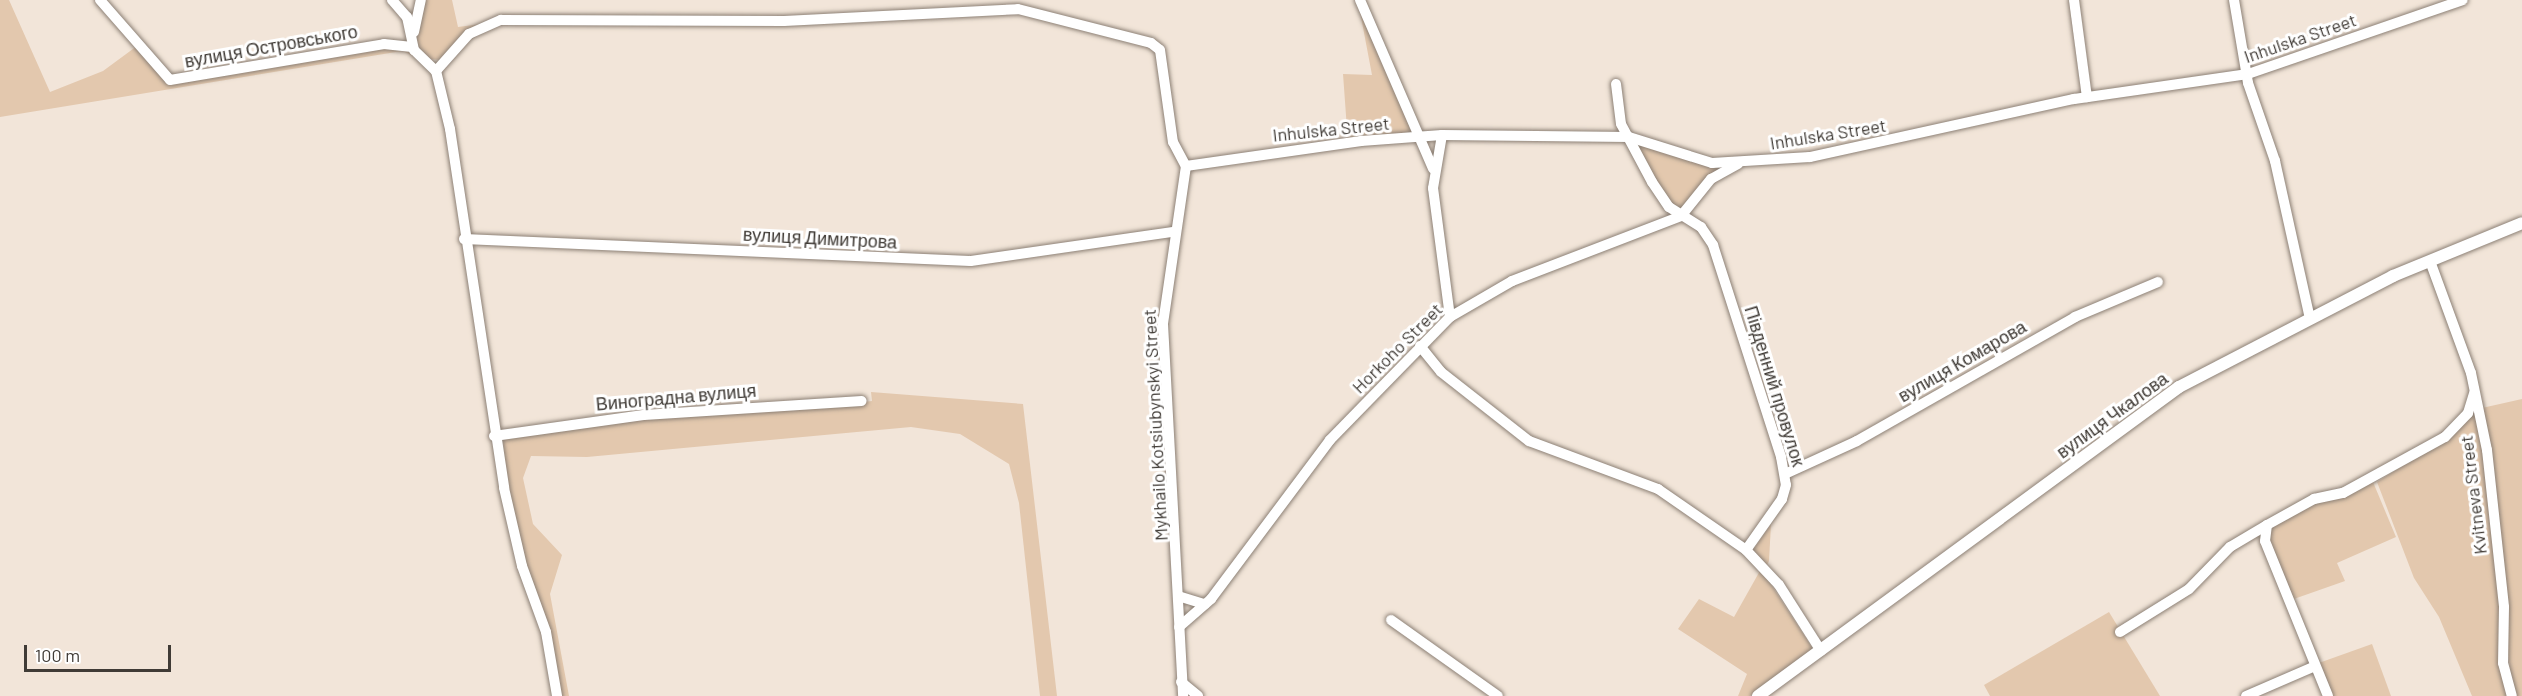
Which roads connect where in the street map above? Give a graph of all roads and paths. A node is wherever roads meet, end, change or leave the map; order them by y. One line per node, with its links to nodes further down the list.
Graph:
1 (100, 0): 9 (street, вулиця Островського)
2 (392, 0): 8 (street)
3 (421, 0): 8 (street)
4 (1360, 0): 16 (street)
5 (2074, 0): 13 (street)
6 (2234, 0): 11 (street)
7 (2463, 0): 11 (street, Inhulska Street)
8 (413, 35): 9 (street)
9 (412, 47): 10 (street)
10 (436, 71): 18 (street); 25 (street)
11 (2248, 74): 13 (street, Inhulska Street); 29 (street)
12 (1616, 84): 15 (street)
13 (2086, 97): 17 (street, Inhulska Street)
14 (1442, 135): 15 (street, Inhulska Street); 16 (street, Inhulska Street); 19 (street)
15 (1629, 136): 17 (street, Inhulska Street); 21 (street)
16 (1416, 137): 18 (street, Inhulska Street); 19 (street)
17 (1738, 164): 20 (street)
18 (1186, 166): 24 (street, Mykhailo Kotsiubynskyi Street)
19 (1432, 169): 28 (street)
20 (1698, 194): 21 (street); 23 (street, Південний провулок)
21 (1681, 216): 23 (street); 28 (street, Horkoho Street)
22 (2522, 222): 26 (street, вулиця Чкалова)
23 (1701, 227): 34 (street, Південний провулок)
24 (1173, 232): 25 (street, вулиця Димитрова); 37 (street, Mykhailo Kotsiubynskyi Street)
25 (464, 239): 33 (street)
26 (2430, 261): 29 (street, вулиця Чкалова); 31 (street, Kvitneva Street)
27 (2158, 282): 34 (street, вулиця Комарова)
28 (1450, 317): 30 (street, Horkoho Street)
29 (2310, 319): 42 (street, вулиця Чкалова)
30 (1420, 346): 36 (street); 38 (street, Horkoho Street)
31 (2474, 386): 35 (street); 52 (street, Kvitneva Street)
32 (862, 401): 33 (street, Виноградна вулиця)
33 (494, 436): 45 (street)
34 (1785, 474): 36 (street, Південний провулок)
35 (2267, 525): 41 (street); 43 (street)
36 (1746, 550): 42 (street)
37 (1178, 596): 38 (street); 40 (street, Mykhailo Kotsiubynskyi Street)
38 (1205, 604): 40 (street, Horkoho Street)
39 (1391, 620): 48 (street)
40 (1179, 627): 44 (street, Mykhailo Kotsiubynskyi Street)
41 (2120, 632)
42 (1821, 651): 49 (street, вулиця Чкалова)
43 (2313, 667): 50 (street); 51 (street)
44 (1181, 682): 46 (street, Mykhailo Kotsiubynskyi Street); 47 (street)
45 (557, 696)
46 (1183, 696)
47 (1198, 696)
48 (1498, 696)
49 (1758, 696)
50 (2246, 696)
51 (2328, 696)
52 (2512, 696)

